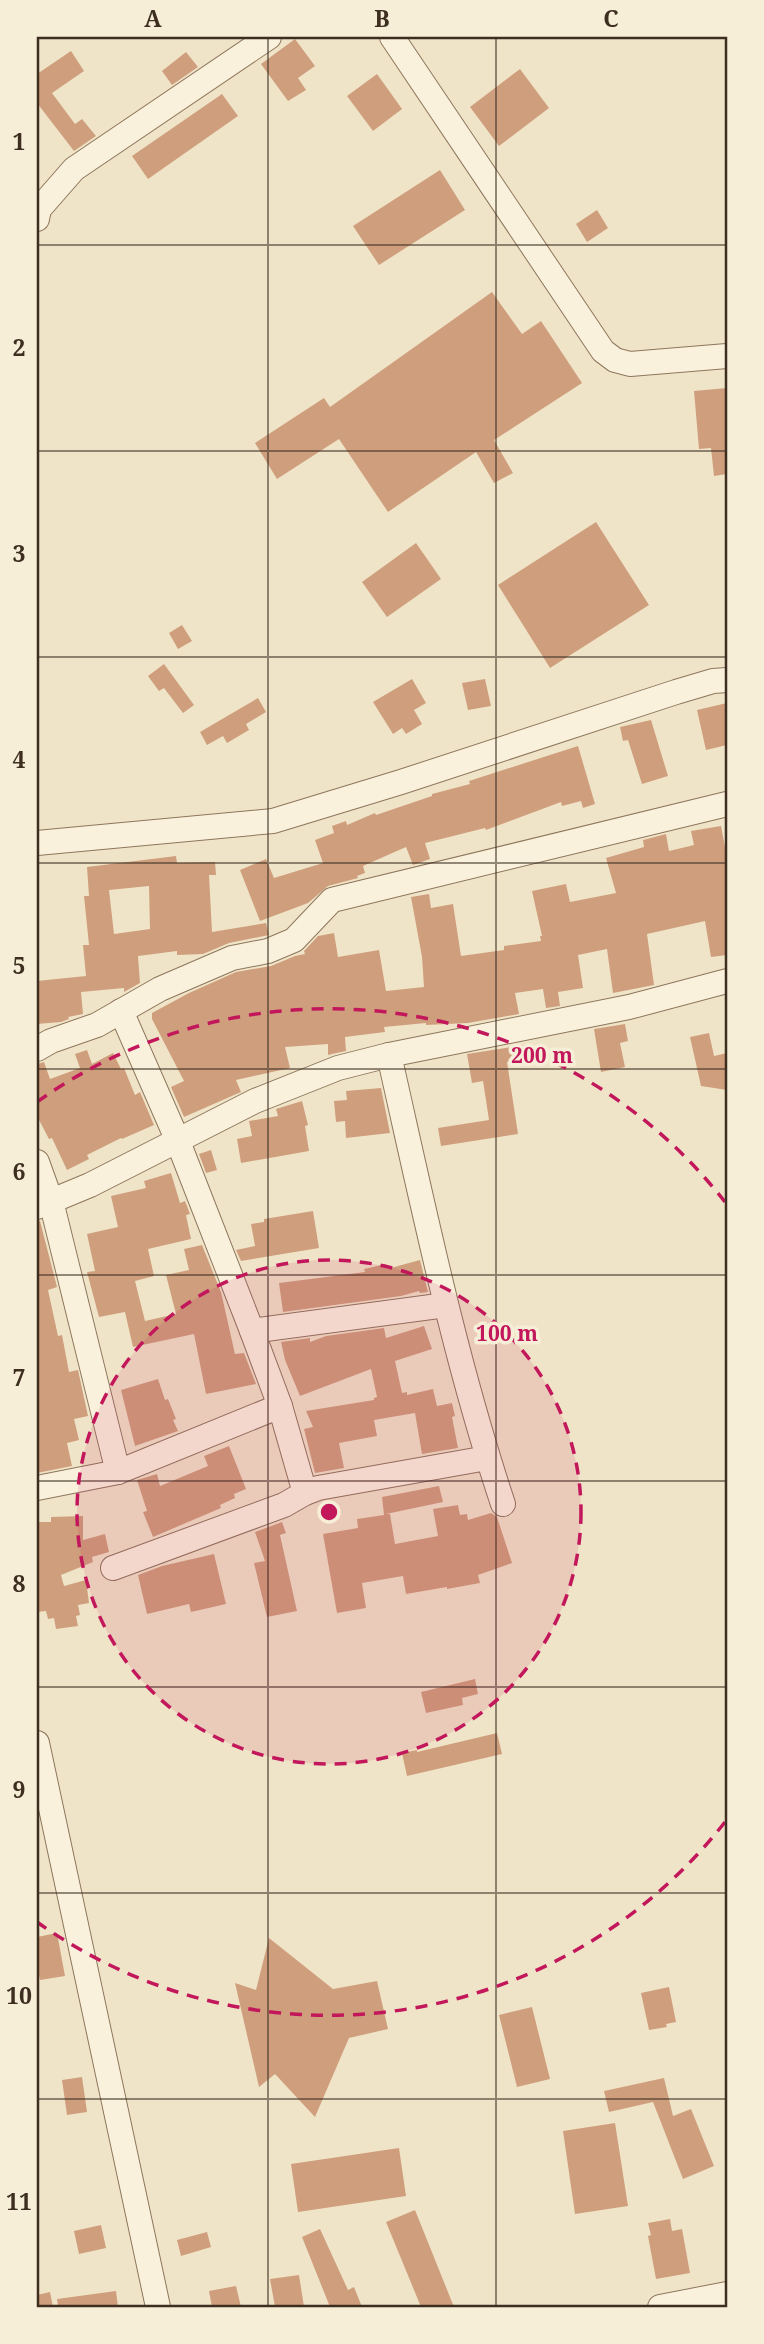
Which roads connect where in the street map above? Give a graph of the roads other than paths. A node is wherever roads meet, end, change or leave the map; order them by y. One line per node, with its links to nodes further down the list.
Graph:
1 (269, 37): 3 (street)
2 (392, 37): 4 (street)
3 (37, 219)
4 (727, 356)
5 (727, 680): 7 (street)
6 (727, 804): 9 (street)
7 (37, 844)
8 (727, 981): 11 (street)
9 (121, 1011): 10 (street); 12 (street)
10 (37, 1049)
11 (389, 1055): 12 (street); 15 (street)
12 (177, 1139): 14 (street); 16 (street)
13 (37, 1162): 14 (street)
14 (44, 1204): 19 (street)
15 (446, 1305): 16 (street); 18 (street)
16 (252, 1331): 17 (street)
17 (280, 1406): 19 (street); 21 (street)
18 (488, 1458): 21 (street); 22 (street)
19 (118, 1472): 20 (street)
20 (37, 1488)
21 (304, 1493): 23 (street)
22 (503, 1504)
23 (113, 1568)
24 (37, 1743): 26 (street)
25 (727, 2294): 27 (street)
26 (158, 2307)
27 (660, 2307)

